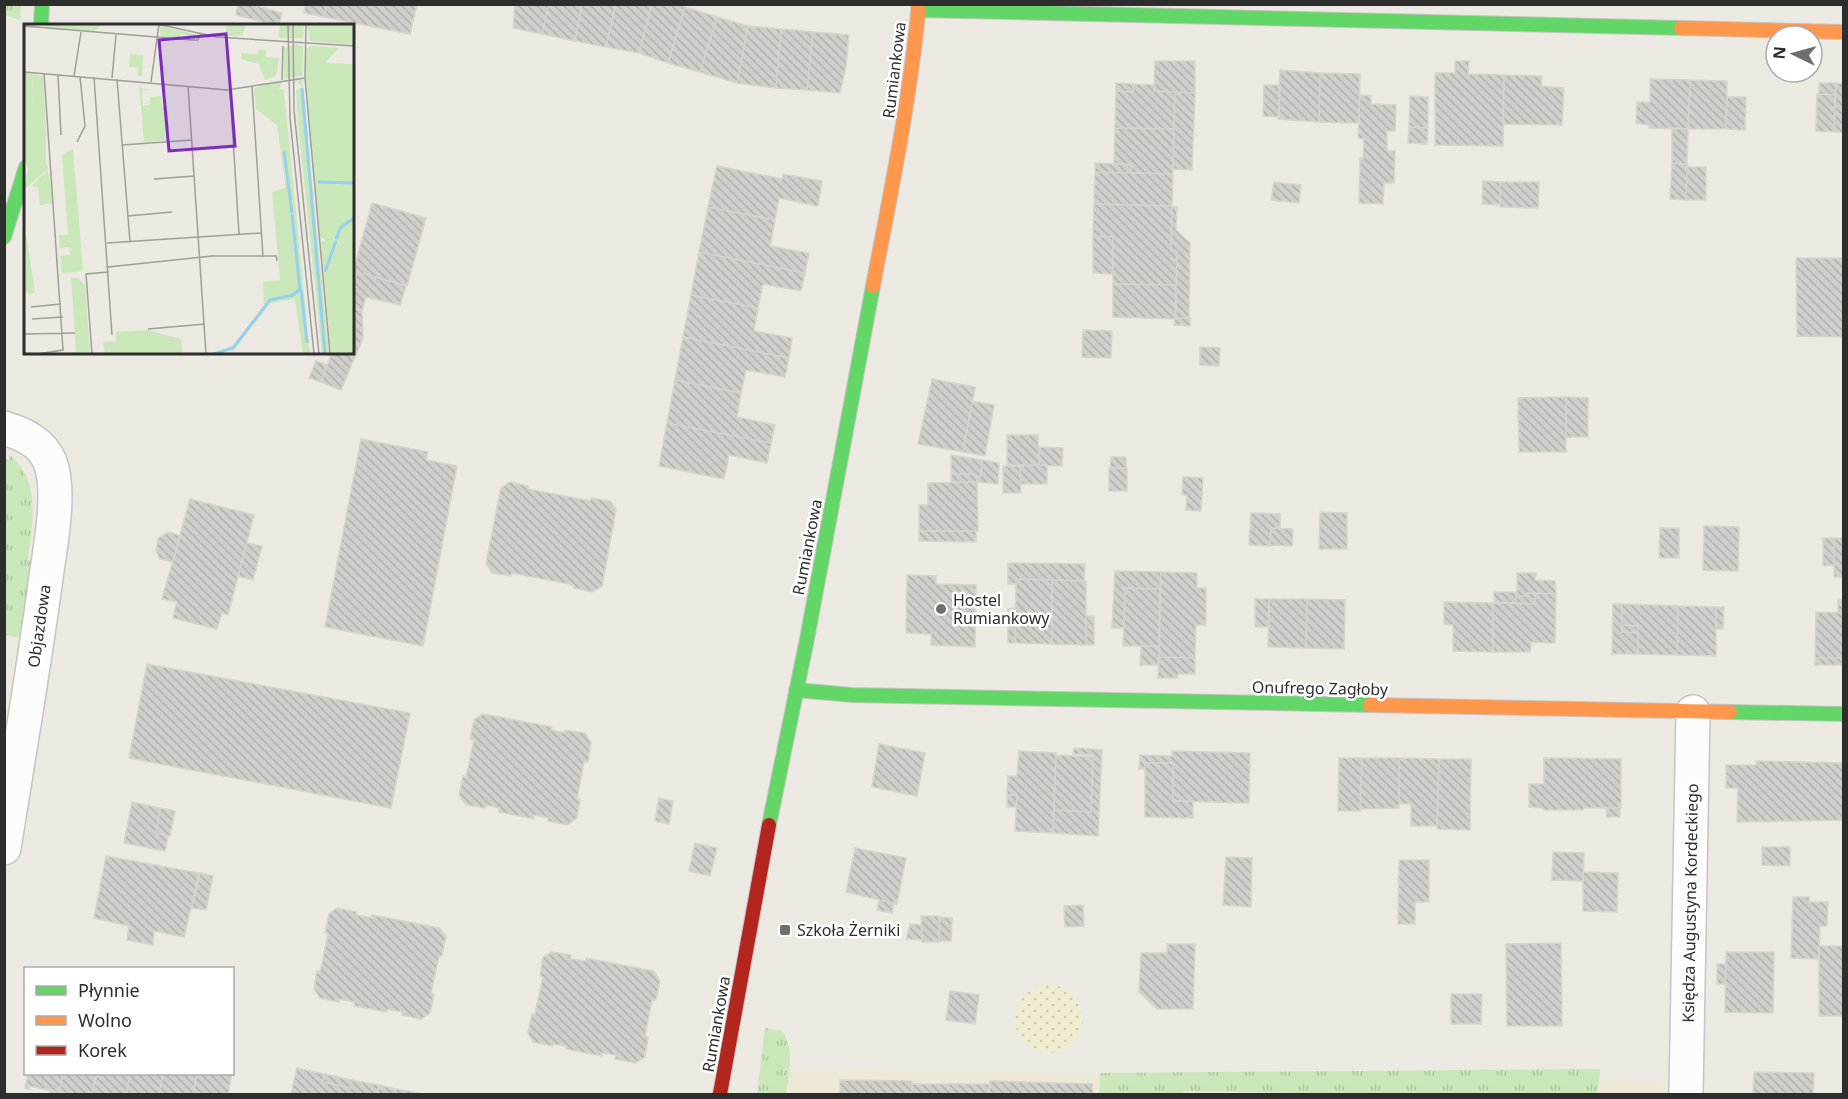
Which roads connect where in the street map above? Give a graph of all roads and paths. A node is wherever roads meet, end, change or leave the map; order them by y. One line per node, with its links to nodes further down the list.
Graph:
1 (42, 4): 3 (street)
2 (919, 7): 4 (street); 8 (street, Rumiankowa)
3 (41, 24)
4 (1844, 32)
5 (24, 173): 6 (street)
6 (4, 237)
7 (4, 428): 11 (street, Objazdowa)
8 (796, 690): 9 (street, Onufrego Zagłoby); 12 (street, Rumiankowa)
9 (1693, 712): 10 (street, Onufrego Zagłoby); 13 (street, Księdza Augustyna Kordeckiego)
10 (1844, 714)
11 (4, 848)
12 (720, 1095)
13 (1686, 1095)

